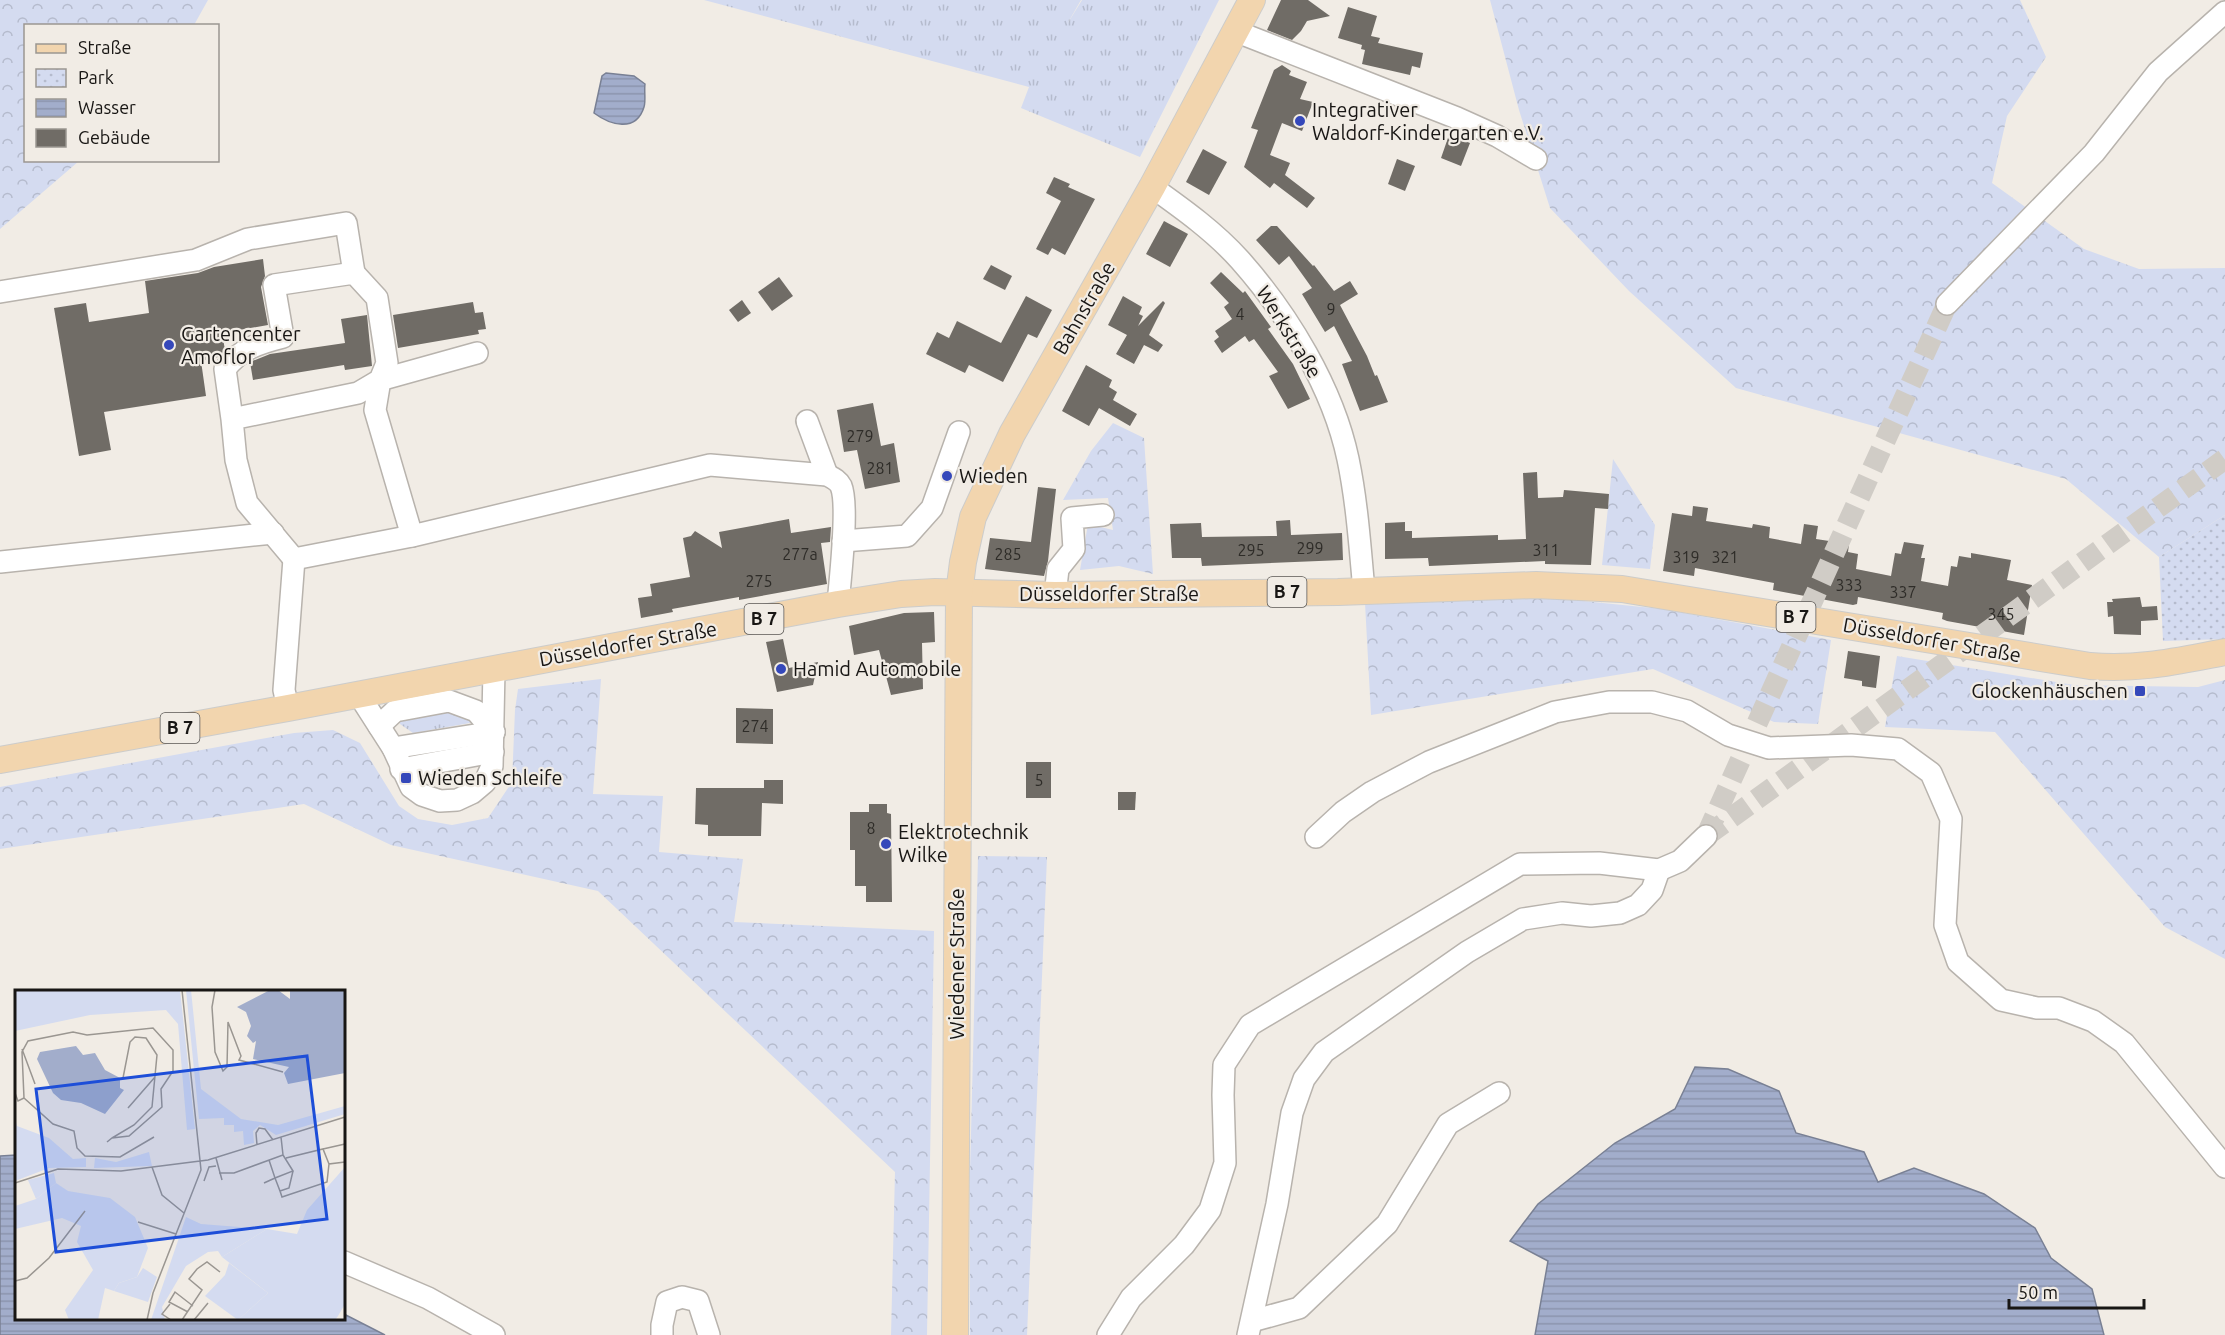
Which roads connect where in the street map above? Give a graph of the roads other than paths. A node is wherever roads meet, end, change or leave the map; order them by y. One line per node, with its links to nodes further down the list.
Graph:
1 (1252, 0): 3 (main road, Bahnstraße)
2 (2225, 12): 8 (street)
3 (1235, 31): 4 (street); 5 (main road, Bahnstraße)
4 (1536, 159)
5 (1152, 187): 21 (street, Werkstraße); 22 (main road, Bahnstraße)
6 (354, 273): 7 (street); 10 (street); 11 (street)
7 (0, 292)
8 (1947, 304)
9 (477, 353): 10 (street)
10 (380, 380): 11 (street); 17 (street)
11 (232, 419): 16 (street)
12 (807, 421): 14 (street)
13 (959, 432): 18 (street)
14 (827, 475): 17 (street); 18 (street)
15 (1103, 515): 23 (street)
16 (273, 533): 19 (street); 20 (street)
17 (412, 536): 19 (street)
18 (843, 541): 24 (street)
19 (294, 559): 28 (street)
20 (0, 562)
21 (1364, 591): 23 (main road, Düsseldorfer Straße / B 7); 25 (main road, Düsseldorfer Straße / B 7)
22 (959, 593): 23 (main road, Düsseldorfer Straße / B 7); 24 (main road, Düsseldorfer Straße / B 7); 44 (main road, Wiedener Straße)
23 (1055, 596)
24 (838, 604): 26 (main road, Düsseldorfer Straße / B 7)
25 (2225, 652)
26 (494, 669): 27 (main road, Düsseldorfer Straße / B 7); 30 (street)
27 (359, 695): 28 (main road, Düsseldorfer Straße / B 7); 29 (street)
28 (288, 708): 32 (main road, Düsseldorfer Straße / B 7)
29 (379, 726): 30 (street); 31 (street)
30 (493, 742): 31 (street); 33 (street); 33 (street)
31 (393, 748): 33 (street)
32 (0, 760)
33 (401, 769)
34 (1706, 836): 36 (street)
35 (1316, 837): 38 (street)
36 (1659, 870): 40 (street); 45 (street)
37 (1499, 1093): 40 (street)
38 (2225, 1167)
39 (345, 1262): 41 (street)
40 (1250, 1328)
41 (494, 1335)
42 (662, 1335): 43 (street)
43 (709, 1335)
44 (955, 1335)
45 (1108, 1335)

